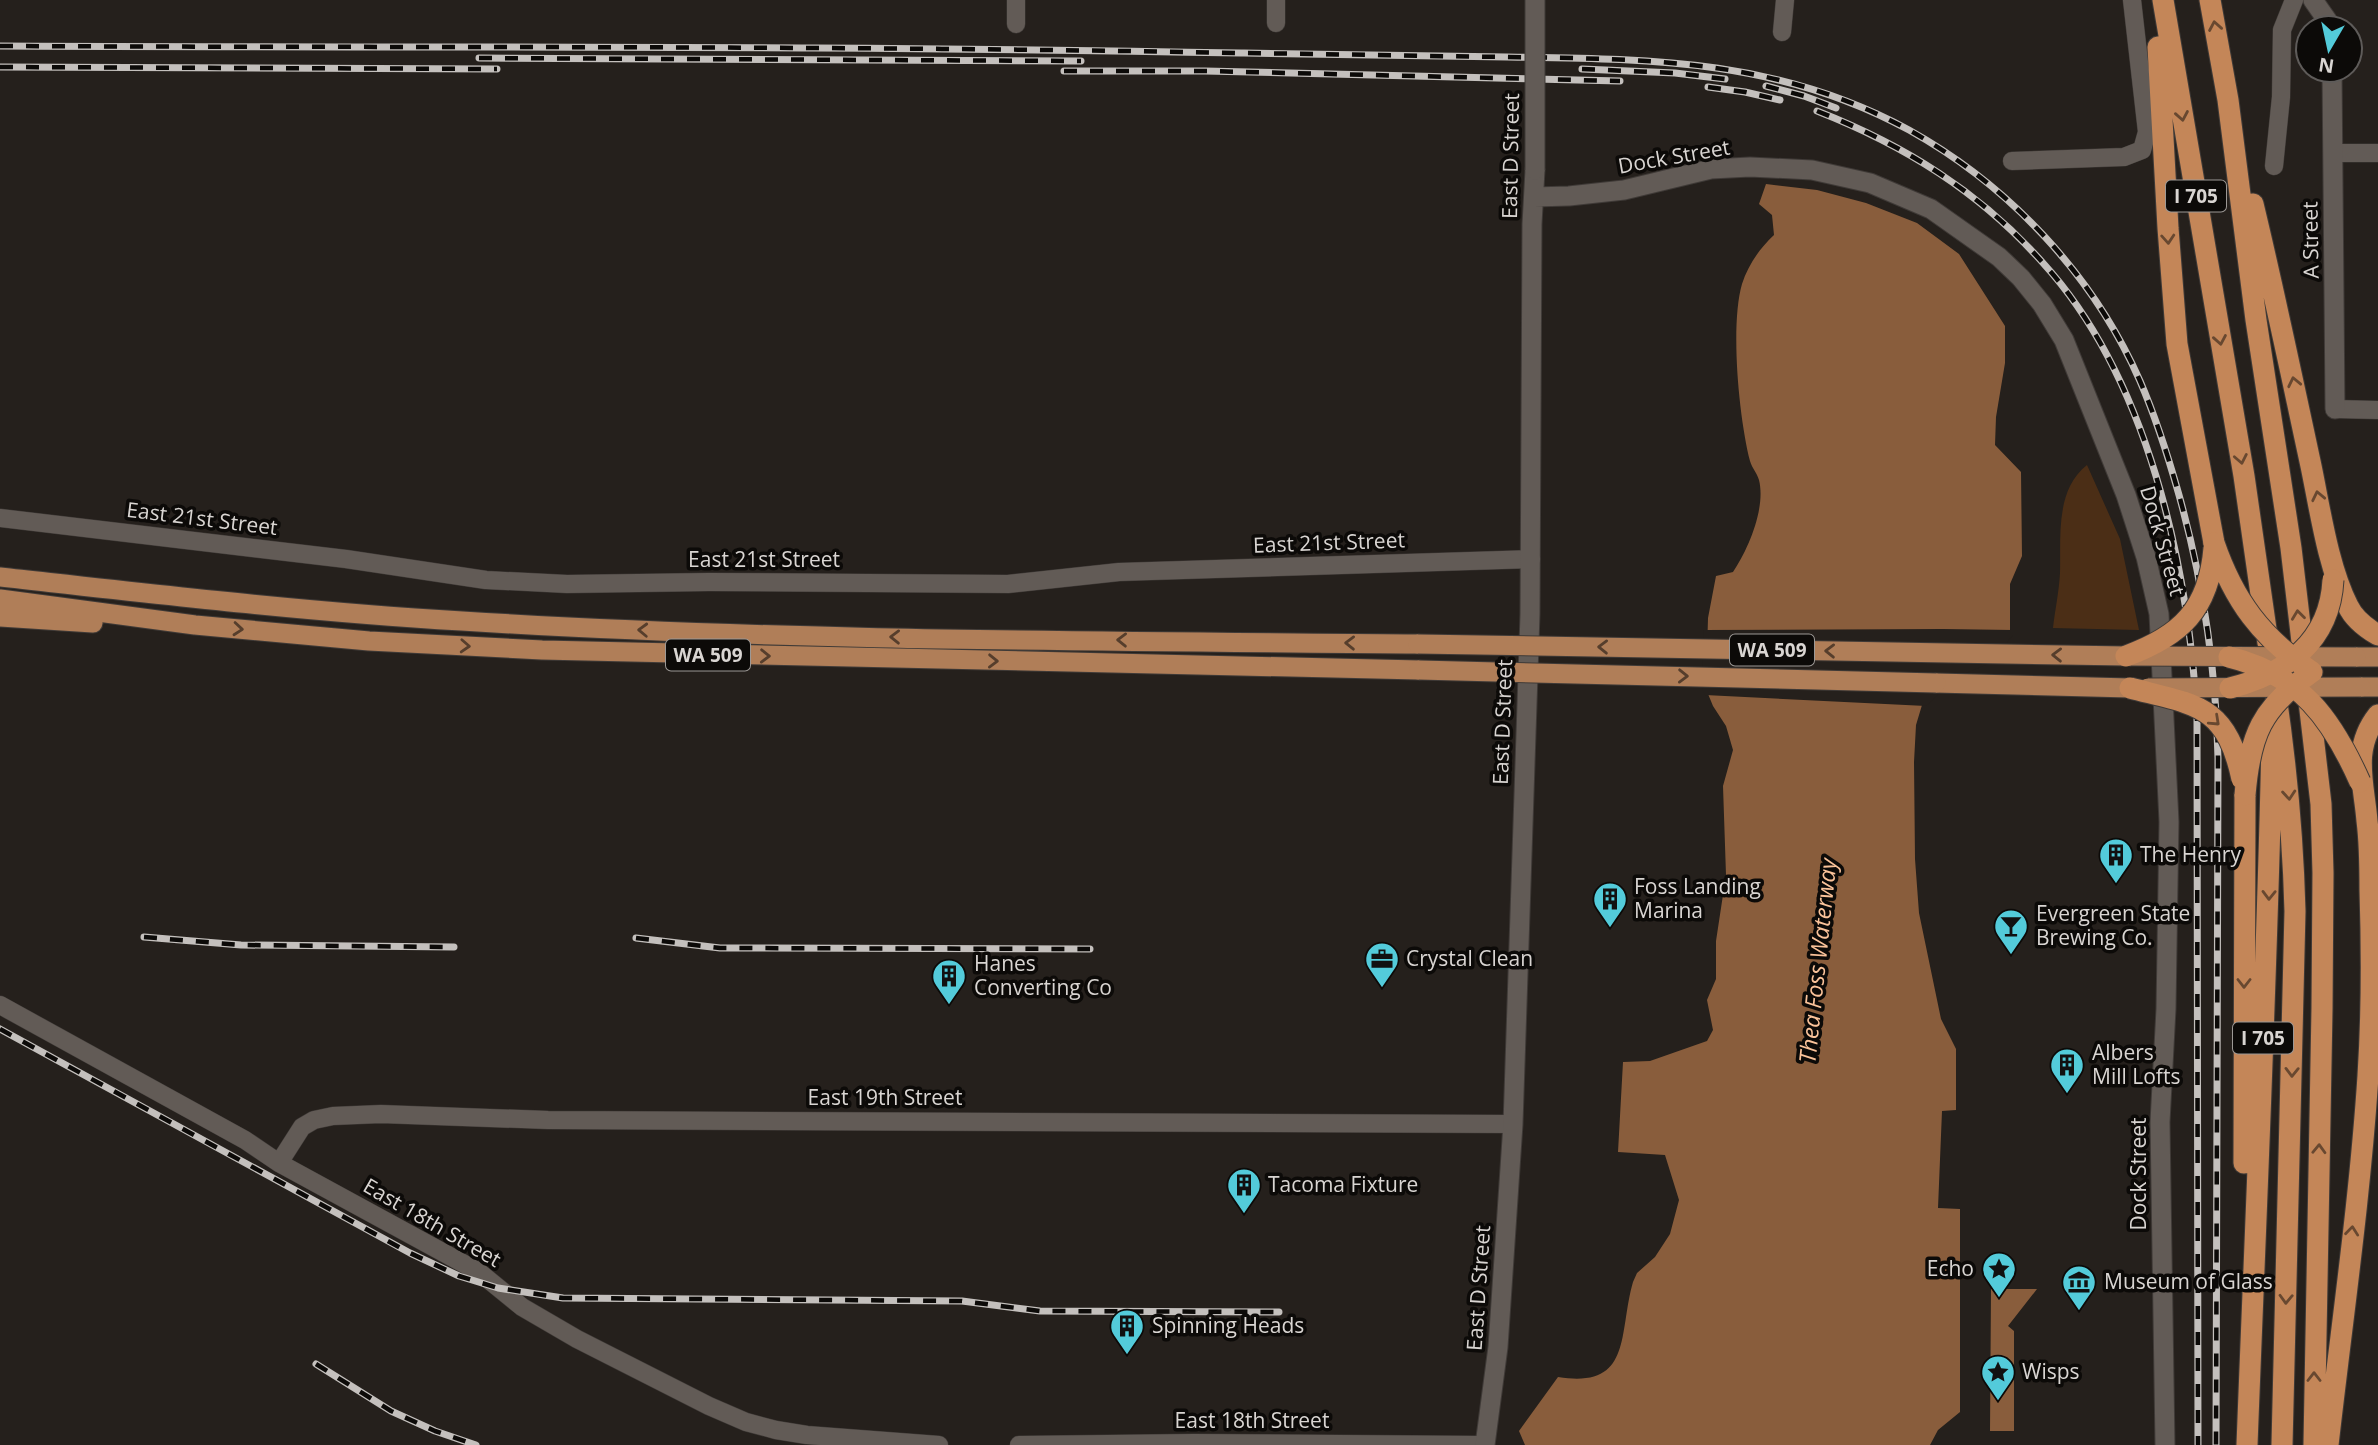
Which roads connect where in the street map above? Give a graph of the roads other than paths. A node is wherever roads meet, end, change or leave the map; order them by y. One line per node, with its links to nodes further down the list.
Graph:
1 (1016, 0): 11 (street)
2 (1276, 0): 10 (street)
3 (1535, 0): 19 (street, East D Street, bridge)
4 (1785, 0): 12 (street)
5 (2133, 0): 17 (street)
6 (2155, 0): 23 (highway, one-way to 23)
7 (2163, 0): 30 (highway, I 705, one-way to 30)
8 (2210, 0): 14 (highway, I 705, one-way to 8)
9 (2294, 0): 18 (street)
10 (1276, 23)
11 (1016, 24)
12 (1783, 32)
13 (2332, 84): 15 (street, A Street)
14 (2228, 100): 26 (highway, one-way to 14); 55 (highway, I 705, one-way to 14)
15 (2333, 153): 16 (street); 20 (street, A Street)
16 (2378, 153)
17 (2012, 160)
18 (2274, 166)
19 (1534, 197): 24 (street, East D Street); 52 (street, Dock Street)
20 (2335, 410): 21 (street)
21 (2378, 410)
22 (0, 518): 24 (street, East 21st Street)
23 (2214, 543): 32 (highway, bridge); 36 (highway, bridge)
24 (1531, 559): 47 (street, East D Street)
25 (0, 577): 32 (highway, WA 509, one-way to 25, bridge)
26 (2335, 580): 31 (highway); 36 (highway, bridge)
27 (0, 599): 29 (highway, WA 509)
28 (0, 617): 29 (highway)
29 (195, 625): 41 (highway, WA 509, one-way to 41, bridge)
30 (2266, 631): 53 (highway, I 705, one-way to 53); 54 (highway, one-way to 54)
31 (2378, 635)
32 (2126, 656): 33 (highway, WA 509, bridge)
33 (2229, 657): 36 (highway, WA 509, bridge); 37 (highway, bridge)
34 (2356, 657): 35 (highway, WA 509); 36 (highway, WA 509, bridge); 38 (highway, bridge)
35 (2378, 657)
36 (2293, 658): 37 (highway, bridge); 38 (highway, bridge)
37 (2270, 672): 39 (highway, bridge); 42 (highway, bridge)
38 (2312, 672): 39 (highway, bridge); 40 (highway, bridge)
39 (2292, 687): 40 (highway, WA 509, bridge); 42 (highway, WA 509, bridge); 44 (highway, bridge); 45 (highway, bridge)
40 (2369, 687)
41 (2130, 688): 42 (highway, WA 509, bridge); 45 (highway, one-way to 45, bridge)
42 (2230, 688)
43 (2378, 715): 44 (highway)
44 (2360, 782): 56 (highway, one-way to 44)
45 (2245, 795): 53 (highway, one-way to 53)
46 (0, 1005): 48 (street, East 18th Street)
47 (1513, 1124): 48 (street, East 19th Street); 51 (street, East D Street)
48 (279, 1163): 49 (street, East 18th Street)
49 (939, 1445)
50 (1019, 1445): 51 (street, East 18th Street)
51 (1485, 1445)
52 (2165, 1445)
53 (2246, 1445)
54 (2281, 1445)
55 (2314, 1445)
56 (2328, 1445)

